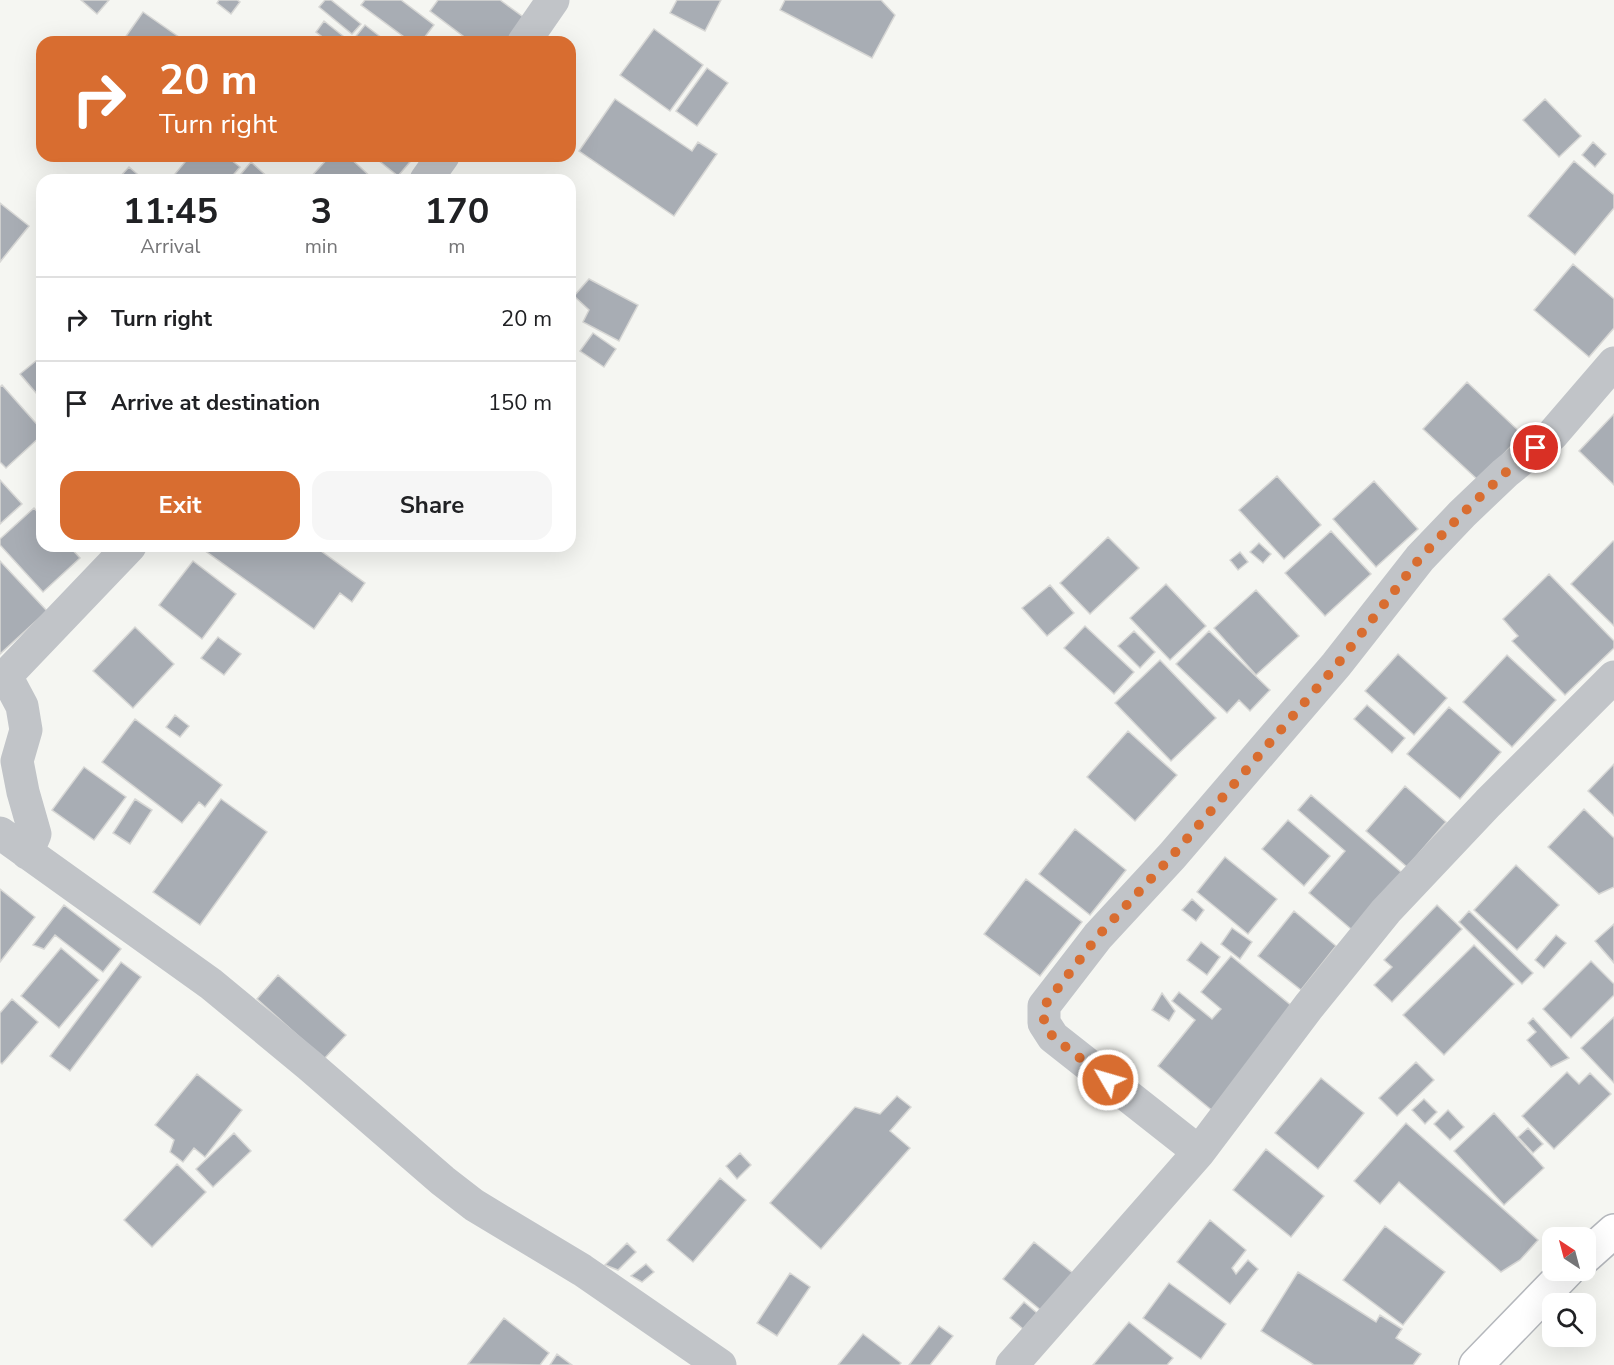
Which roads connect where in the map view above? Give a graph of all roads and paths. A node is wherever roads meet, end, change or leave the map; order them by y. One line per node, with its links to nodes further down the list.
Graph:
1 (553, 0): 2 (street)
2 (528, 36)
3 (1614, 363): 9 (street)
4 (124, 552): 6 (street)
5 (1614, 677): 9 (street)
6 (3, 679): 8 (street)
7 (0, 833): 8 (street)
8 (27, 852): 13 (street)
9 (1199, 1152): 14 (street)
10 (1614, 1231): 11 (street)
11 (1596, 1247)
12 (1557, 1281): 15 (street)
13 (720, 1365)
14 (1012, 1365)
15 (1476, 1365)

